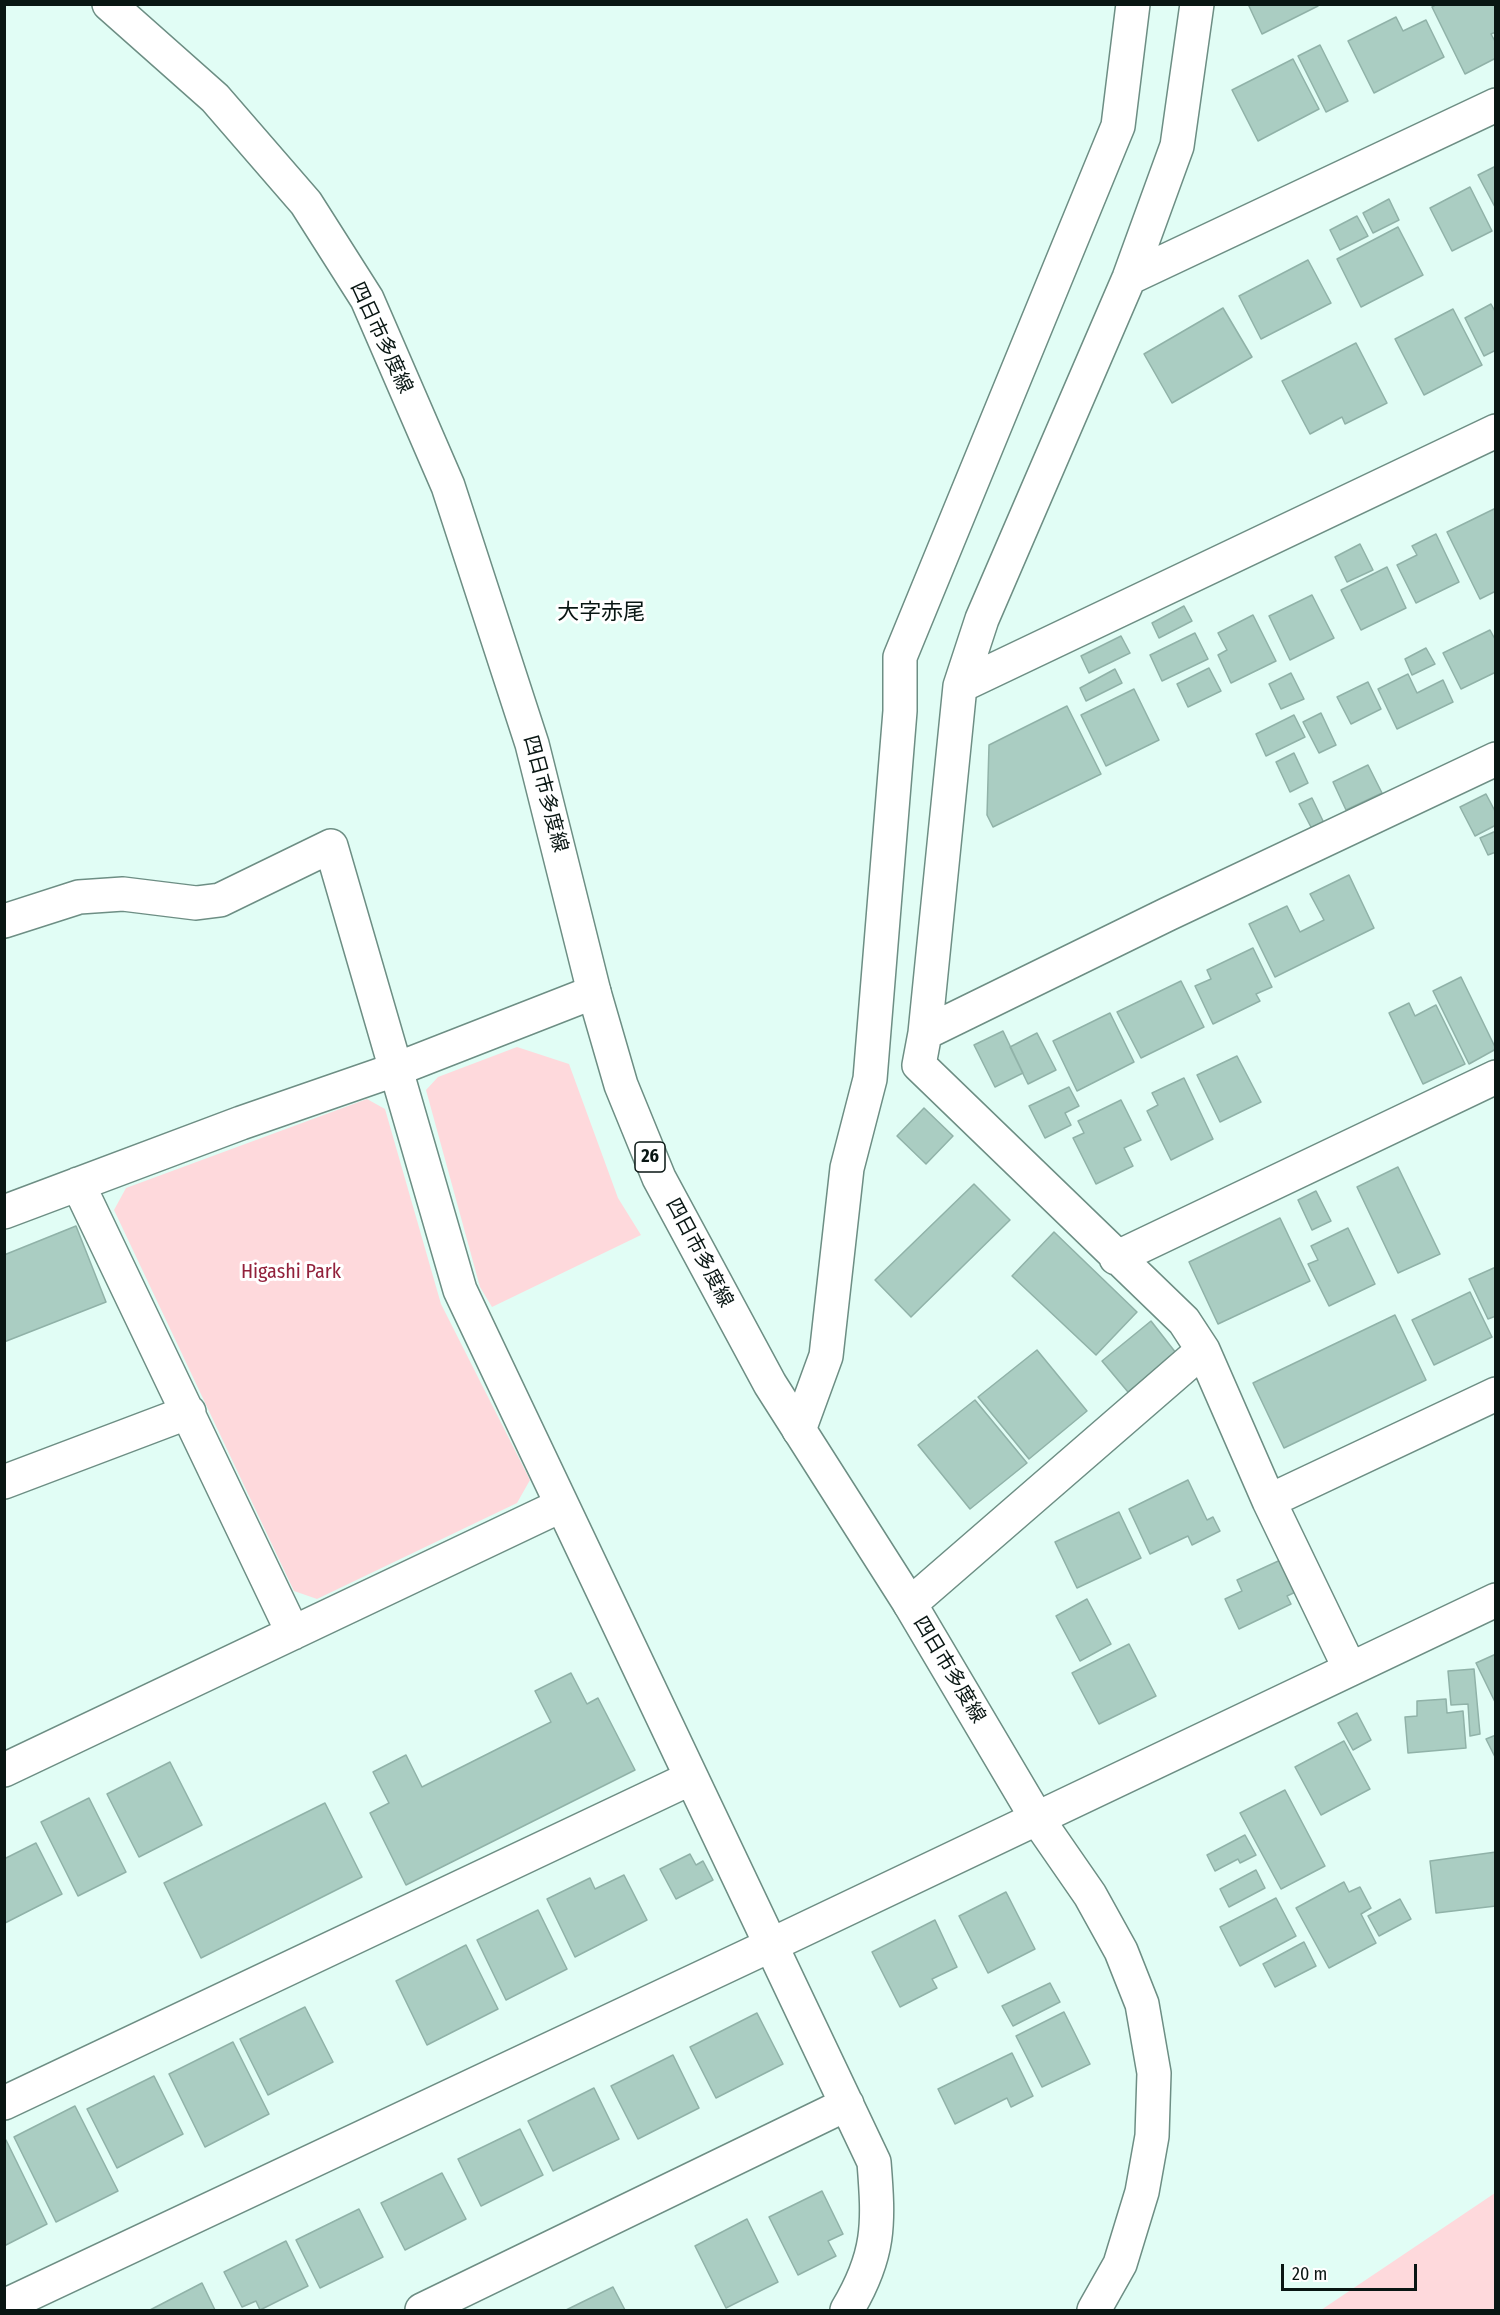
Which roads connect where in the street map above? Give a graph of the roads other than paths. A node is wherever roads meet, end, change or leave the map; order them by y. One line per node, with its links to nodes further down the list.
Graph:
1 (109, 4): 10 (street, 四日市多度線 / 26)
2 (1133, 4): 20 (street)
3 (1197, 4): 5 (street)
4 (1496, 105): 5 (street)
5 (1129, 278): 7 (street)
6 (1496, 431): 7 (street)
7 (960, 686): 11 (street)
8 (1496, 759): 11 (street)
9 (4, 921): 12 (street)
10 (594, 992): 12 (street); 20 (street, 四日市多度線 / 26)
11 (925, 1034): 16 (street)
12 (397, 1069): 14 (street); 23 (street)
13 (1496, 1077): 16 (street)
14 (78, 1184): 15 (street); 19 (street)
15 (4, 1212)
16 (1116, 1258): 17 (street)
17 (1203, 1350): 22 (street); 25 (street)
18 (1496, 1394): 22 (street)
19 (189, 1412): 21 (street); 26 (street)
20 (799, 1430): 25 (street, 四日市多度線 / 26)
21 (4, 1482)
22 (1269, 1501): 27 (street)
23 (562, 1505): 26 (street); 29 (street)
24 (1496, 1600): 27 (street)
25 (910, 1604): 30 (street, 四日市多度線 / 26)
26 (293, 1633): 28 (street)
27 (1350, 1670): 30 (street)
28 (4, 1770)
29 (691, 1779): 31 (street); 32 (street)
30 (1036, 1817): 31 (street); 37 (street, 四日市多度線 / 26)
31 (771, 1945): 33 (street); 34 (street)
32 (4, 2103)
33 (847, 2104): 35 (street); 36 (street)
34 (4, 2306)
35 (422, 2310)
36 (847, 2310)
37 (1094, 2310)

